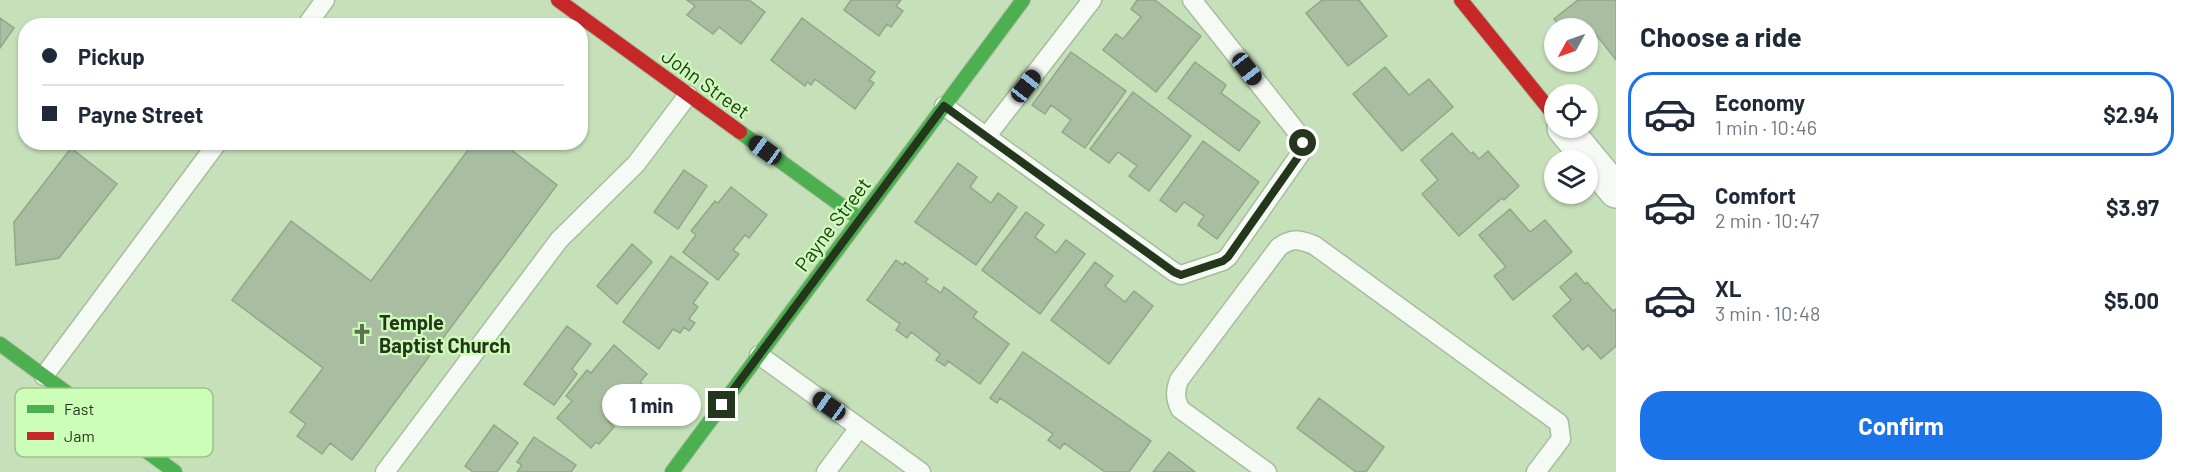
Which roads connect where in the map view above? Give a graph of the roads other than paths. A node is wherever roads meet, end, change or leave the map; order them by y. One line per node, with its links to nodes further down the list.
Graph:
1 (325, 0): 7 (lane)
2 (1023, 0): 12 (street, Payne Street)
3 (1092, 0): 13 (lane)
4 (1192, 0): 13 (lane)
5 (1461, 0): 11 (street)
6 (563, 1): 8 (street, John Street)
7 (312, 18)
8 (586, 18)
9 (588, 20): 10 (street, John Street)
10 (688, 94): 17 (street, John Street); 25 (lane)
11 (1544, 103)
12 (944, 106): 13 (lane); 17 (street, Payne Street)
13 (986, 137)
14 (1572, 138): 16 (street)
15 (212, 150): 20 (lane)
16 (1616, 191)
17 (860, 219): 19 (street, Payne Street)
18 (0, 344): 20 (street)
19 (759, 355): 22 (lane); 26 (street, Payne Street)
20 (44, 376): 21 (street)
21 (60, 388)
22 (859, 428): 27 (lane); 28 (lane)
23 (153, 457): 24 (street)
24 (172, 471)
25 (385, 472)
26 (672, 472)
27 (826, 472)
28 (921, 472)
29 (1267, 472): 30 (lane)
30 (1536, 472)

